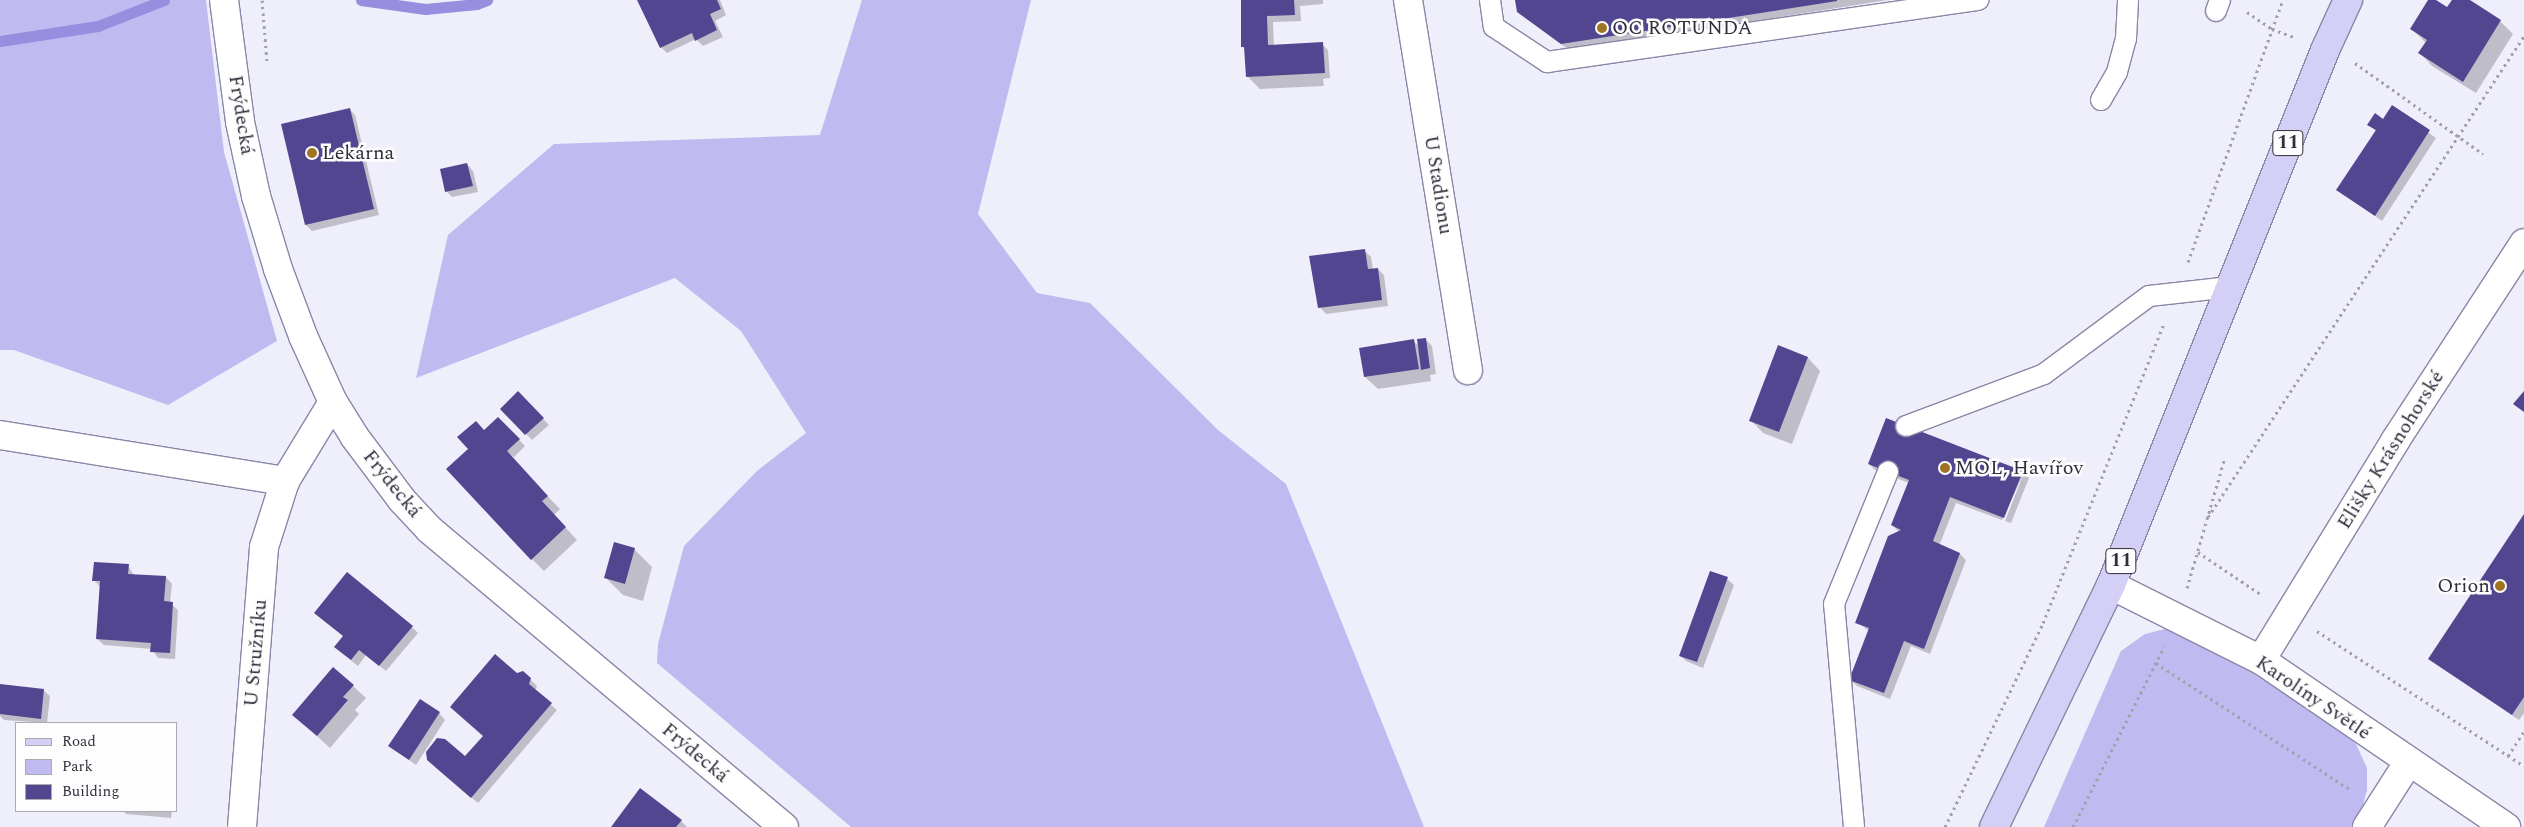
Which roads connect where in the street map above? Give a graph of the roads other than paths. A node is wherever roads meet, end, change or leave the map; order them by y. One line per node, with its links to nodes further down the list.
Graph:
1 (224, 0): 11 (street, Frýdecká)
2 (1408, 0): 10 (street, U Stadionu)
3 (1490, 0): 4 (lane)
4 (1978, 0)
5 (2128, 0): 7 (lane)
6 (2348, 0): 9 (main road, 11)
7 (2101, 100)
8 (2524, 243): 17 (street, Elišky Krásnohorské)
9 (2231, 287): 12 (lane); 16 (main road, 11)
10 (1468, 370)
11 (333, 402): 15 (street, U Stružníku); 21 (street, Frýdecká)
12 (1906, 426)
13 (0, 435): 15 (street)
14 (1888, 472): 22 (lane)
15 (285, 481): 20 (street, U Stružníku)
16 (2111, 585): 17 (street, Karolíny Světlé); 23 (main road, 11)
17 (2261, 660): 18 (street, Karolíny Světlé)
18 (2408, 763): 19 (street); 24 (street, Karolíny Světlé)
19 (2373, 818)
20 (242, 827)
21 (784, 827)
22 (1854, 827)
23 (1994, 827)
24 (2506, 827)

